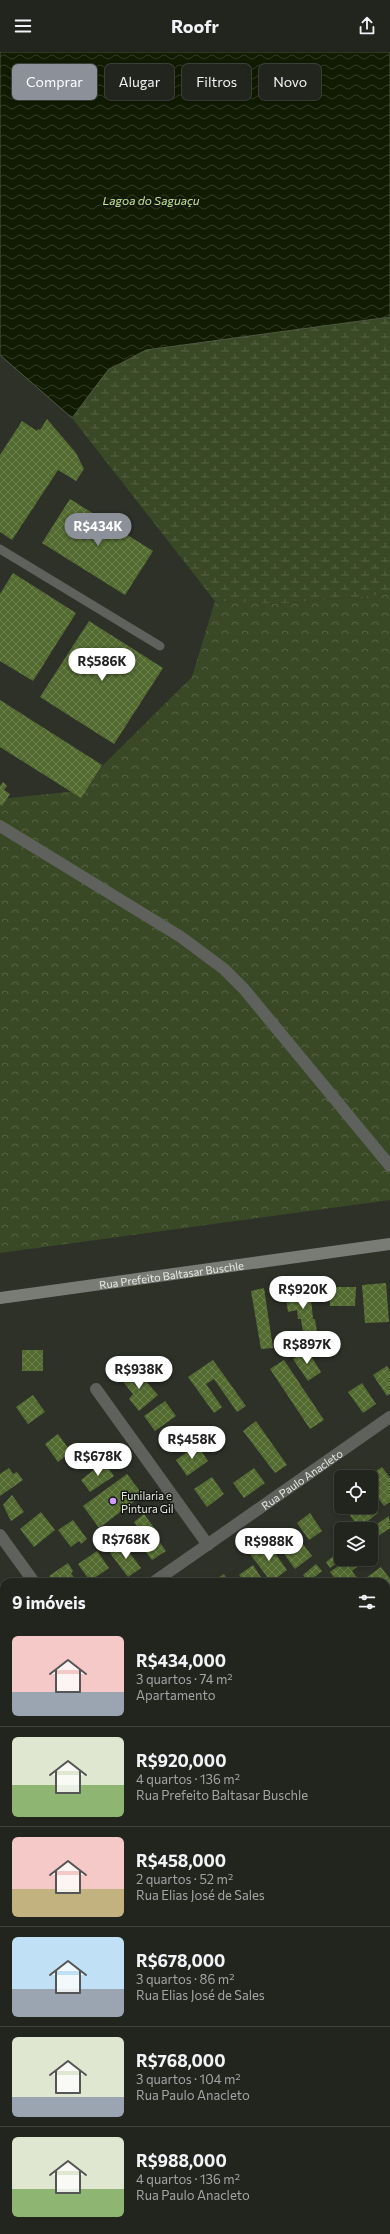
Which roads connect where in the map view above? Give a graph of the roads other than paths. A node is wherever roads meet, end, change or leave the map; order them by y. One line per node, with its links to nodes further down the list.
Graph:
1 (0, 549): 2 (lane)
2 (160, 646)
3 (0, 826): 4 (street)
4 (390, 1166)
5 (390, 1244): 6 (main road, Rua Prefeito Baltasar Buschle)
6 (0, 1298)
7 (96, 1389): 10 (street)
8 (390, 1417): 10 (street, Rua Paulo Anacleto)
9 (0, 1535): 11 (street)
10 (208, 1545): 12 (street, Rua Paulo Anacleto)
11 (31, 1578)
12 (160, 1578)

